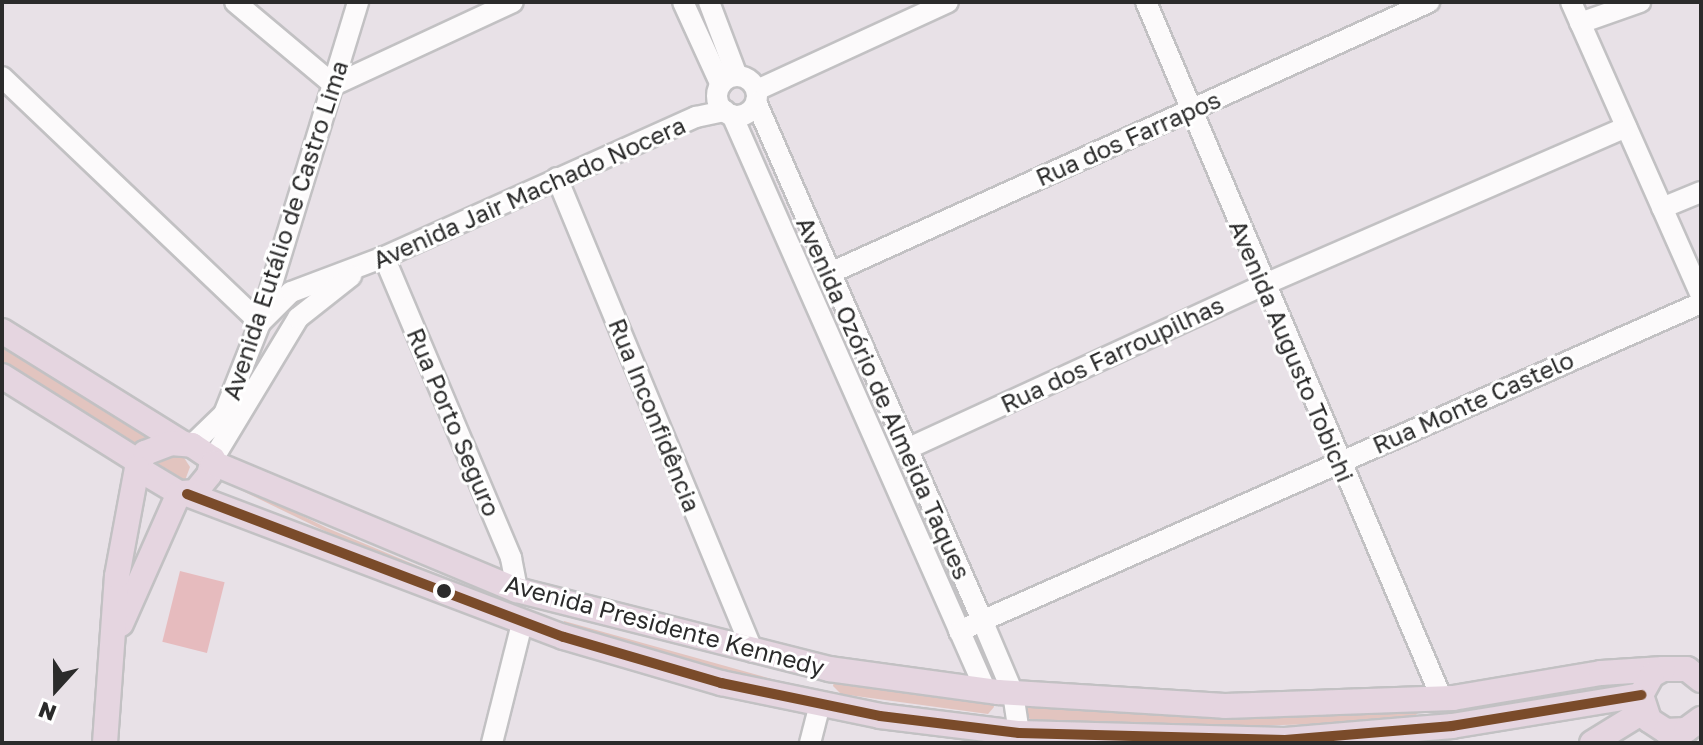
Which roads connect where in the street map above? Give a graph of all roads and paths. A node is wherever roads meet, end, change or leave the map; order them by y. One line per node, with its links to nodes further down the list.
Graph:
1 (235, 2): 13 (street)
2 (358, 2): 13 (street, Avenida Eutálio de Castro Lima)
3 (513, 2): 13 (street)
4 (683, 2): 14 (street, Avenida Ozório de Almeida Taques)
5 (709, 2): 14 (street, Avenida Ozório de Almeida Taques)
6 (948, 2): 15 (street)
7 (1146, 2): 16 (street, Avenida Augusto Tobichi)
8 (1429, 2): 16 (street, Rua dos Farrapos)
9 (1571, 2): 11 (street)
10 (1640, 2): 11 (street)
11 (1580, 23): 17 (street)
12 (2, 77): 27 (street)
13 (334, 85): 27 (street, Avenida Eutálio de Castro Lima)
14 (727, 96): 15 (street); 15 (street, Avenida Jair Machado Nocera); 18 (street, Avenida Jair Machado Nocera); 40 (street, Avenida Ozório de Almeida Taques)
15 (757, 96): 23 (street, Avenida Ozório de Almeida Taques)
16 (1193, 108): 23 (street, Rua dos Farrapos); 24 (street, Avenida Augusto Tobichi)
17 (1626, 127): 20 (street); 24 (street, Rua dos Farroupilhas)
18 (557, 178): 21 (street, Avenida Jair Machado Nocera); 42 (street, Rua Inconfidência)
19 (1701, 192): 20 (street)
20 (1662, 208): 25 (street)
21 (384, 257): 22 (street, Avenida Jair Machado Nocera); 37 (street, Rua Porto Seguro)
22 (363, 266): 27 (street, Avenida Jair Machado Nocera); 29 (street, Avenida Jair Machado Nocera)
23 (828, 274): 32 (street, Avenida Ozório de Almeida Taques)
24 (1263, 285): 32 (street, Rua dos Farroupilhas); 34 (street, Avenida Augusto Tobichi)
25 (1701, 296)
26 (1701, 303): 34 (street, Rua Monte Castelo)
27 (260, 323): 31 (street, Avenida Eutálio de Castro Lima)
28 (2, 331): 31 (main road)
29 (287, 334): 33 (street, Avenida Eutálio de Castro Lima)
30 (2, 376): 35 (main road)
31 (187, 444): 33 (main road, Avenida Presidente Kennedy); 35 (main road)
32 (907, 449): 38 (street, Avenida Ozório de Almeida Taques)
33 (213, 461): 36 (main road); 37 (main road, Avenida Presidente Kennedy)
34 (1338, 461): 38 (street, Rua Monte Castelo); 46 (street, Avenida Augusto Tobichi)
35 (138, 465): 36 (main road, Avenida Presidente Kennedy); 41 (main road)
36 (183, 494): 39 (main road, Avenida Presidente Kennedy); 41 (main road)
37 (517, 590): 42 (main road, Avenida Presidente Kennedy)
38 (982, 620): 40 (street, Rua Monte Castelo); 45 (street, Avenida Ozório de Almeida Taques)
39 (522, 624): 48 (main road, Avenida Presidente Kennedy); 54 (street)
40 (959, 631): 44 (street, Avenida Ozório de Almeida Taques)
41 (113, 645): 53 (main road)
42 (753, 652): 44 (main road, Avenida Presidente Kennedy)
43 (1688, 670): 46 (main road, Avenida Presidente Kennedy); 47 (main road)
44 (986, 691): 45 (main road, Avenida Presidente Kennedy)
45 (1013, 693): 46 (main road, Avenida Presidente Kennedy); 50 (street, Avenida Ozório de Almeida Taques)
46 (1442, 699)
47 (1642, 703): 49 (main road); 51 (main road, Avenida Presidente Kennedy); 56 (main road)
48 (820, 704): 50 (main road, Avenida Presidente Kennedy); 55 (street)
49 (1693, 725): 57 (main road)
50 (1019, 733): 52 (main road, Avenida Presidente Kennedy)
51 (1463, 734): 52 (main road, Avenida Presidente Kennedy)
52 (1068, 739)
53 (105, 743)
54 (492, 743)
55 (810, 743)
56 (1592, 743)
57 (1651, 743)

